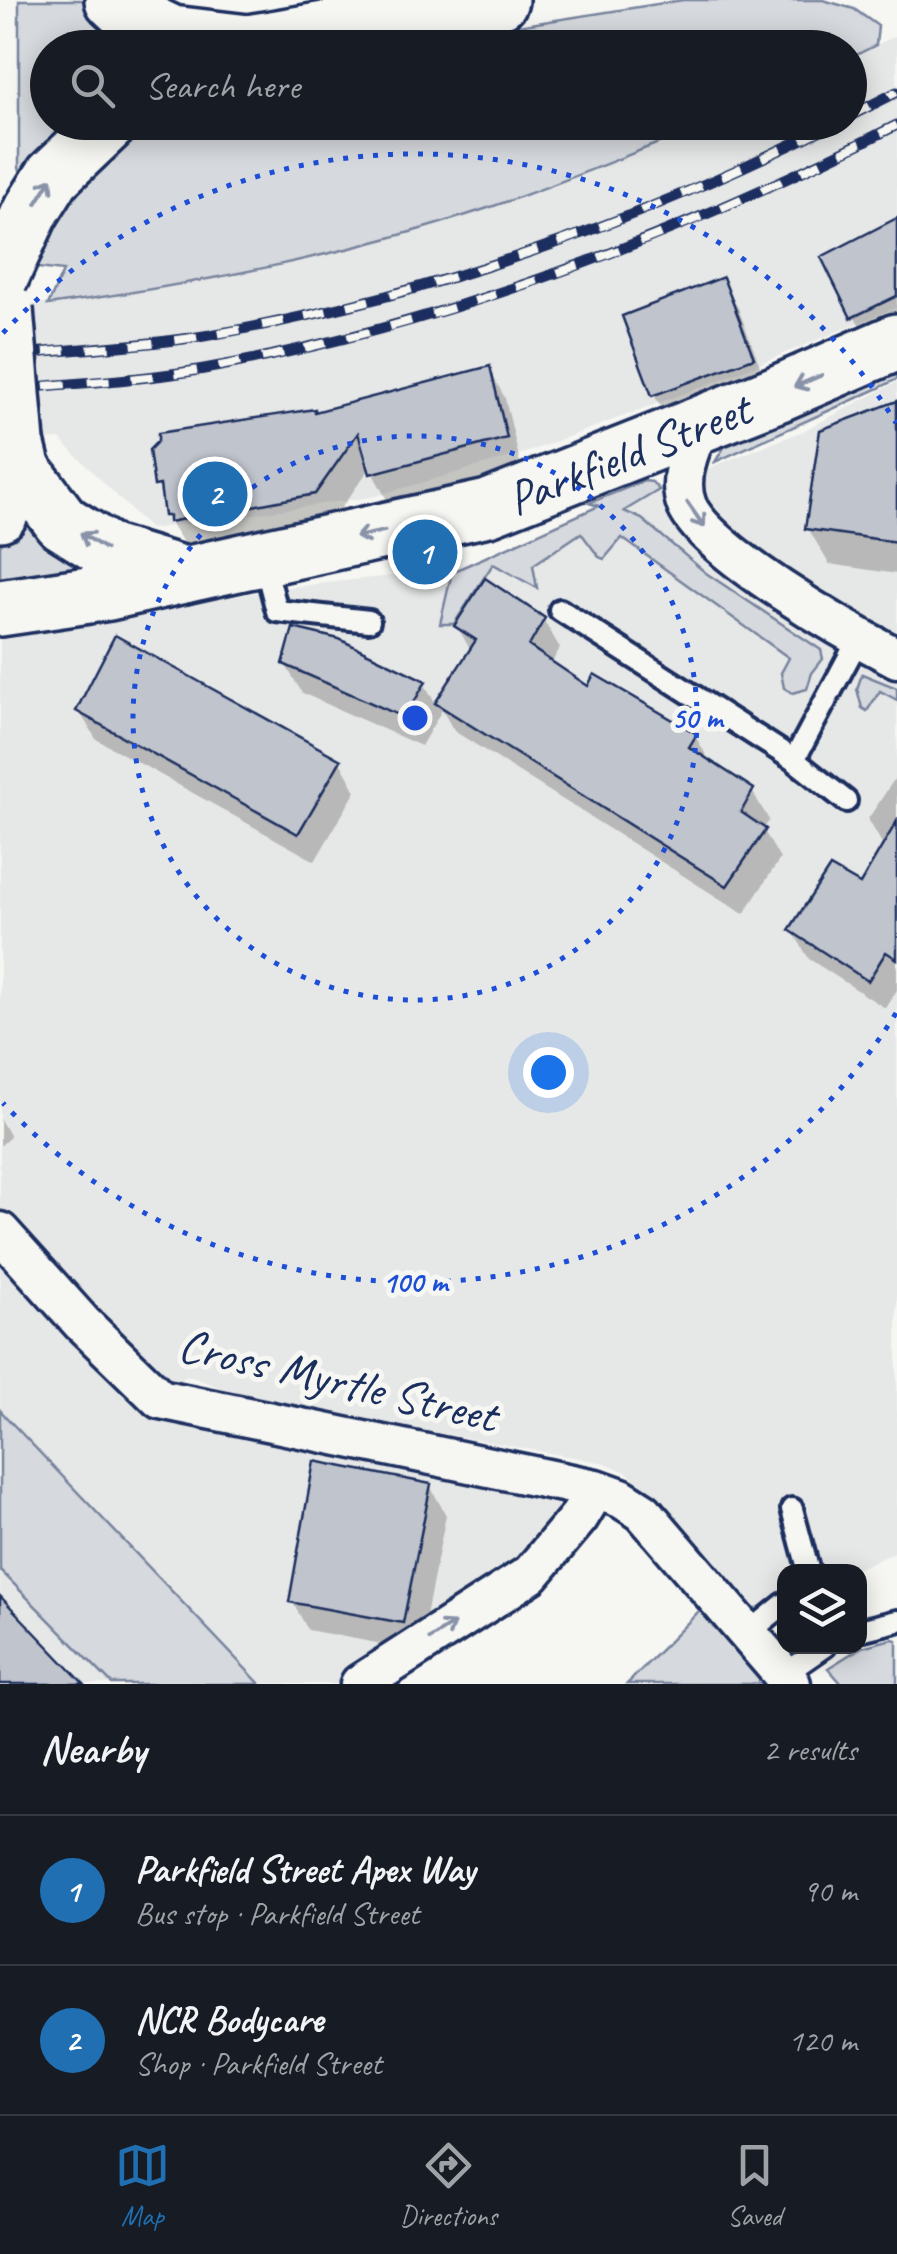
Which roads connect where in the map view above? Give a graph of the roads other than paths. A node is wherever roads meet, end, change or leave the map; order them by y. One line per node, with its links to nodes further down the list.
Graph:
1 (113, 0): 3 (main road)
2 (500, 0): 4 (main road)
3 (164, 30)
4 (332, 30)
5 (91, 140): 6 (main road, one-way to 5)
6 (2, 284): 9 (main road, bridge)
7 (897, 342): 8 (main road, Parkfield Street, one-way to 8)
8 (700, 424): 10 (main road, Parkfield Street, one-way to 10); 15 (street, one-way to 15)
9 (13, 475): 11 (main road, one-way to 9)
10 (263, 557): 11 (main road, Parkfield Street); 14 (lane)
11 (184, 575): 12 (main road, Parkfield Street)
12 (0, 608)
13 (560, 610): 17 (lane)
14 (369, 621)
15 (859, 638): 16 (street); 17 (lane)
16 (897, 658)
17 (794, 760): 18 (lane)
18 (846, 801)
19 (0, 1232): 20 (street, Cross Myrtle Street)
20 (596, 1489): 26 (street, Cross Myrtle Street); 29 (street, one-way to 20)
21 (792, 1509): 22 (lane)
22 (807, 1564)
23 (777, 1610): 26 (lane)
24 (897, 1621): 25 (lane)
25 (867, 1628)
26 (747, 1634): 28 (street, Cross Myrtle Street)
27 (816, 1654): 28 (lane)
28 (787, 1680)
29 (360, 1684)

